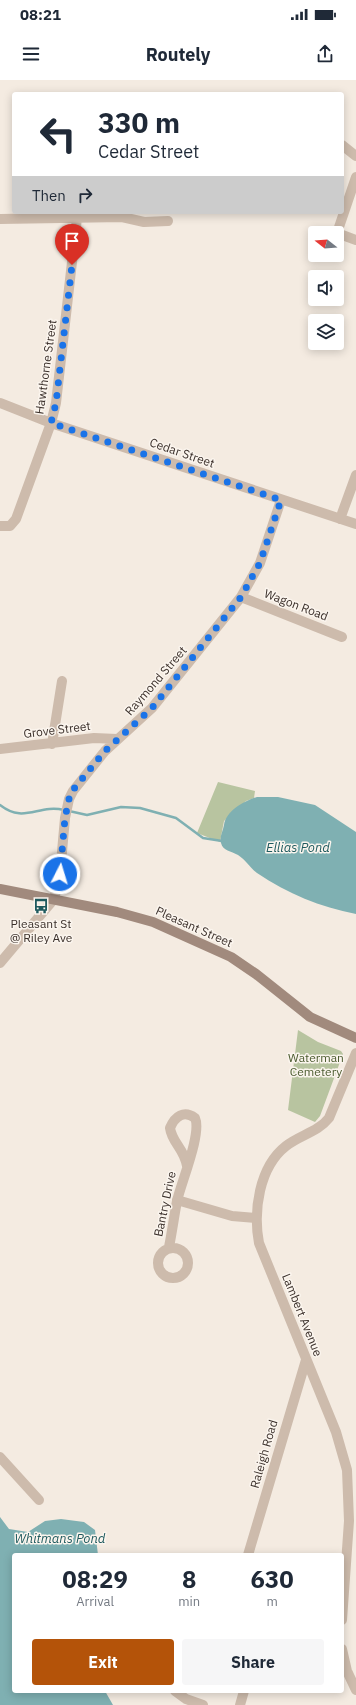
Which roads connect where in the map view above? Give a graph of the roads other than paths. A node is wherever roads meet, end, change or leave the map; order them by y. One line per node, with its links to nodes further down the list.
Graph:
1 (344, 147): 2 (street)
2 (356, 156)
3 (356, 178): 4 (street)
4 (344, 213)
5 (344, 214): 9 (street)
6 (77, 218): 7 (street); 8 (street); 13 (street, Hawthorne Street)
7 (0, 219)
8 (168, 220)
9 (339, 226)
10 (344, 236): 11 (street)
11 (356, 240)
12 (0, 403): 13 (street, Cedar Street)
13 (51, 423): 15 (street, Cedar Street); 18 (street, Hawthorne Street)
14 (356, 475): 16 (street)
15 (281, 500): 16 (street, Cedar Street); 19 (street, Raymond Street)
16 (340, 519): 17 (street, Cedar Street)
17 (356, 524)
18 (0, 526)
19 (241, 597): 20 (street, Wagon Road); 22 (street, Raymond Street)
20 (342, 637)
21 (62, 681): 23 (street)
22 (117, 739): 23 (street, Grove Street); 26 (street, Raymond Street)
23 (52, 744): 24 (street, Grove Street)
24 (0, 749)
25 (0, 890): 26 (main road, Pleasant Street)
26 (54, 899): 27 (street); 28 (main road, Pleasant Street)
27 (0, 963)
28 (356, 1038)
29 (356, 1053): 32 (street, Lambert Avenue)
30 (187, 1166): 30 (street, Bantry Drive); 31 (street, Bantry Drive)
31 (177, 1200): 32 (street); 33 (street, Bantry Drive)
32 (256, 1218): 34 (street, Lambert Avenue)
33 (169, 1247)
34 (306, 1360): 37 (street, Raleigh Road); 38 (street, Lambert Avenue)
35 (0, 1457): 36 (street)
36 (39, 1500)
37 (249, 1553)
38 (344, 1592)
39 (344, 1658): 40 (street)
40 (356, 1690)
41 (178, 1693): 43 (street)
42 (243, 1693): 44 (street)
43 (203, 1705)
44 (240, 1705)

